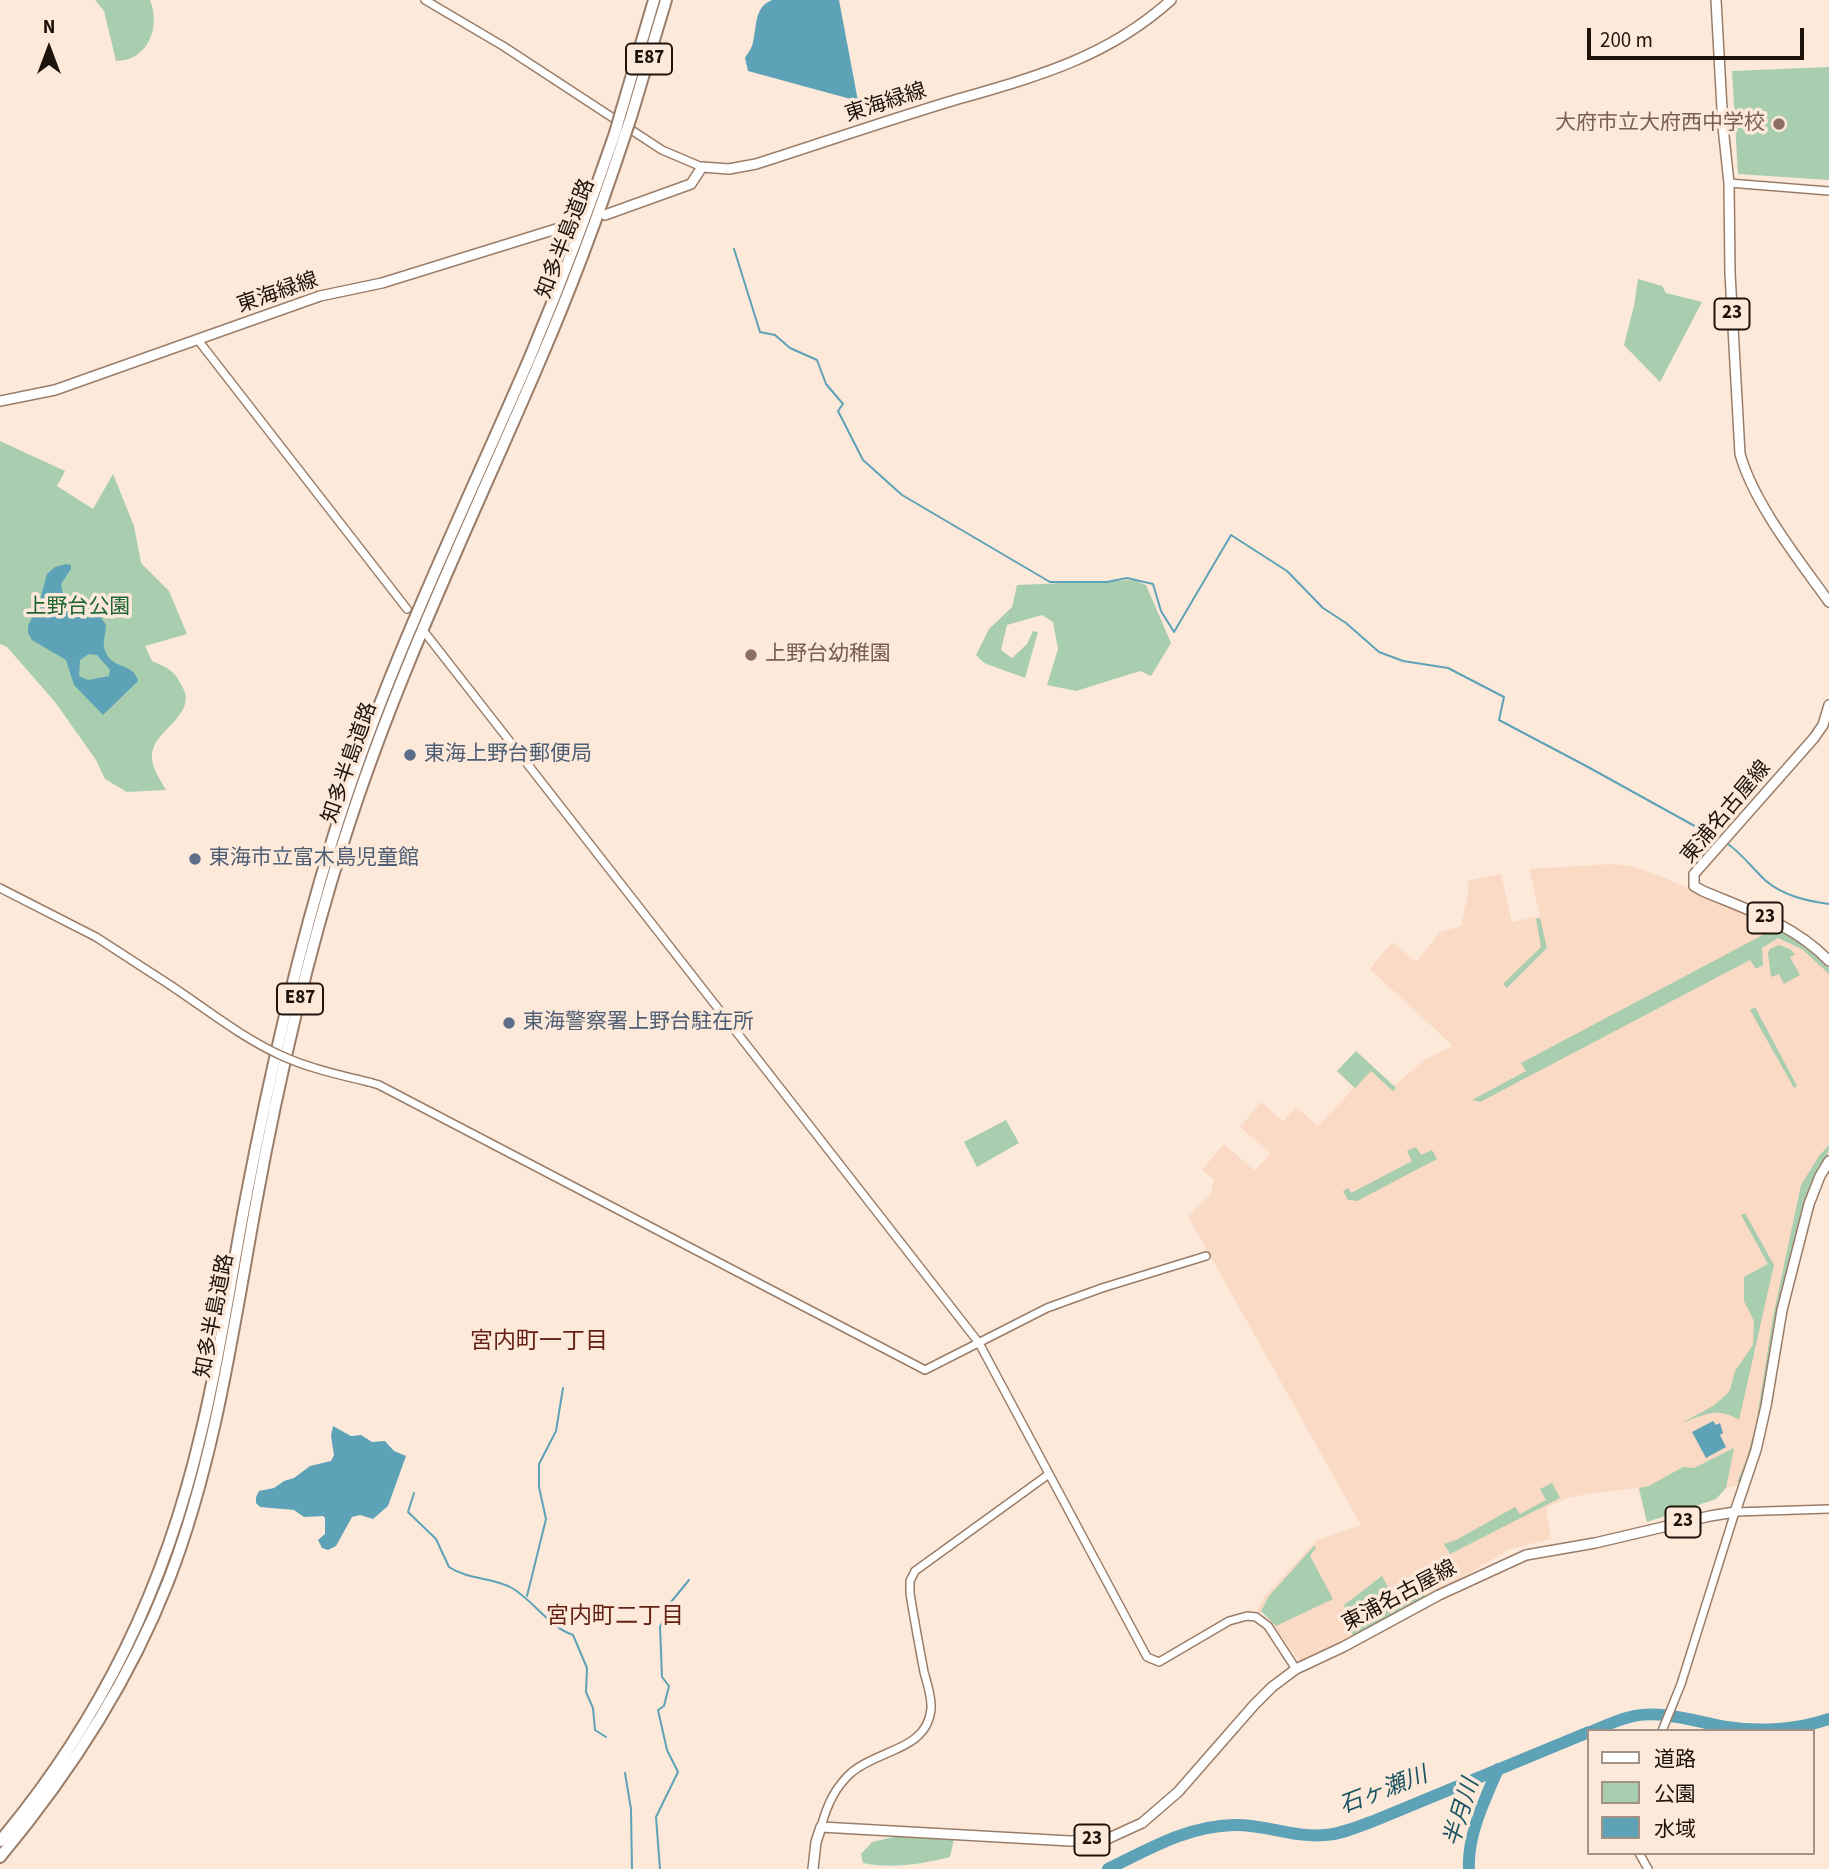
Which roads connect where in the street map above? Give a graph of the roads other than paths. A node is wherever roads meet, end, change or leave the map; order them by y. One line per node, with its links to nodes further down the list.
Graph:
1 (425, 0): 8 (street)
2 (654, 0): 6 (highway, 知多半島道路 / E87)
3 (666, 0): 6 (highway, 知多半島道路 / E87)
4 (1171, 0): 8 (main road, 東海緑線)
5 (1716, 0): 9 (main road, 23)
6 (626, 115): 7 (highway, 知多半島道路 / E87, bridge)
7 (620, 136): 30 (highway, 知多半島道路 / E87); 31 (highway, 知多半島道路 / E87)
8 (702, 167): 11 (main road)
9 (1729, 183): 10 (street); 15 (main road, 23)
10 (1829, 191)
11 (605, 215)
12 (569, 225): 13 (main road, 東海緑線)
13 (198, 340): 14 (main road, 東海緑線); 16 (street)
14 (0, 401)
15 (1829, 602)
16 (407, 609)
17 (426, 634): 23 (street)
18 (1829, 705): 20 (main road, 東浦名古屋線 / 23)
19 (0, 888): 23 (street, bridge)
20 (1829, 961)
21 (1829, 1161): 26 (main road)
22 (1206, 1256): 23 (street)
23 (979, 1343): 24 (street)
24 (1049, 1474): 27 (street); 29 (street)
25 (1829, 1509): 26 (street)
26 (1734, 1513): 27 (main road, 東浦名古屋線 / 23); 28 (street)
27 (1296, 1670): 29 (main road, 東浦名古屋線 / 23)
28 (1663, 1729)
29 (821, 1827): 32 (main road)
30 (0, 1841)
31 (0, 1857)
32 (813, 1869)

